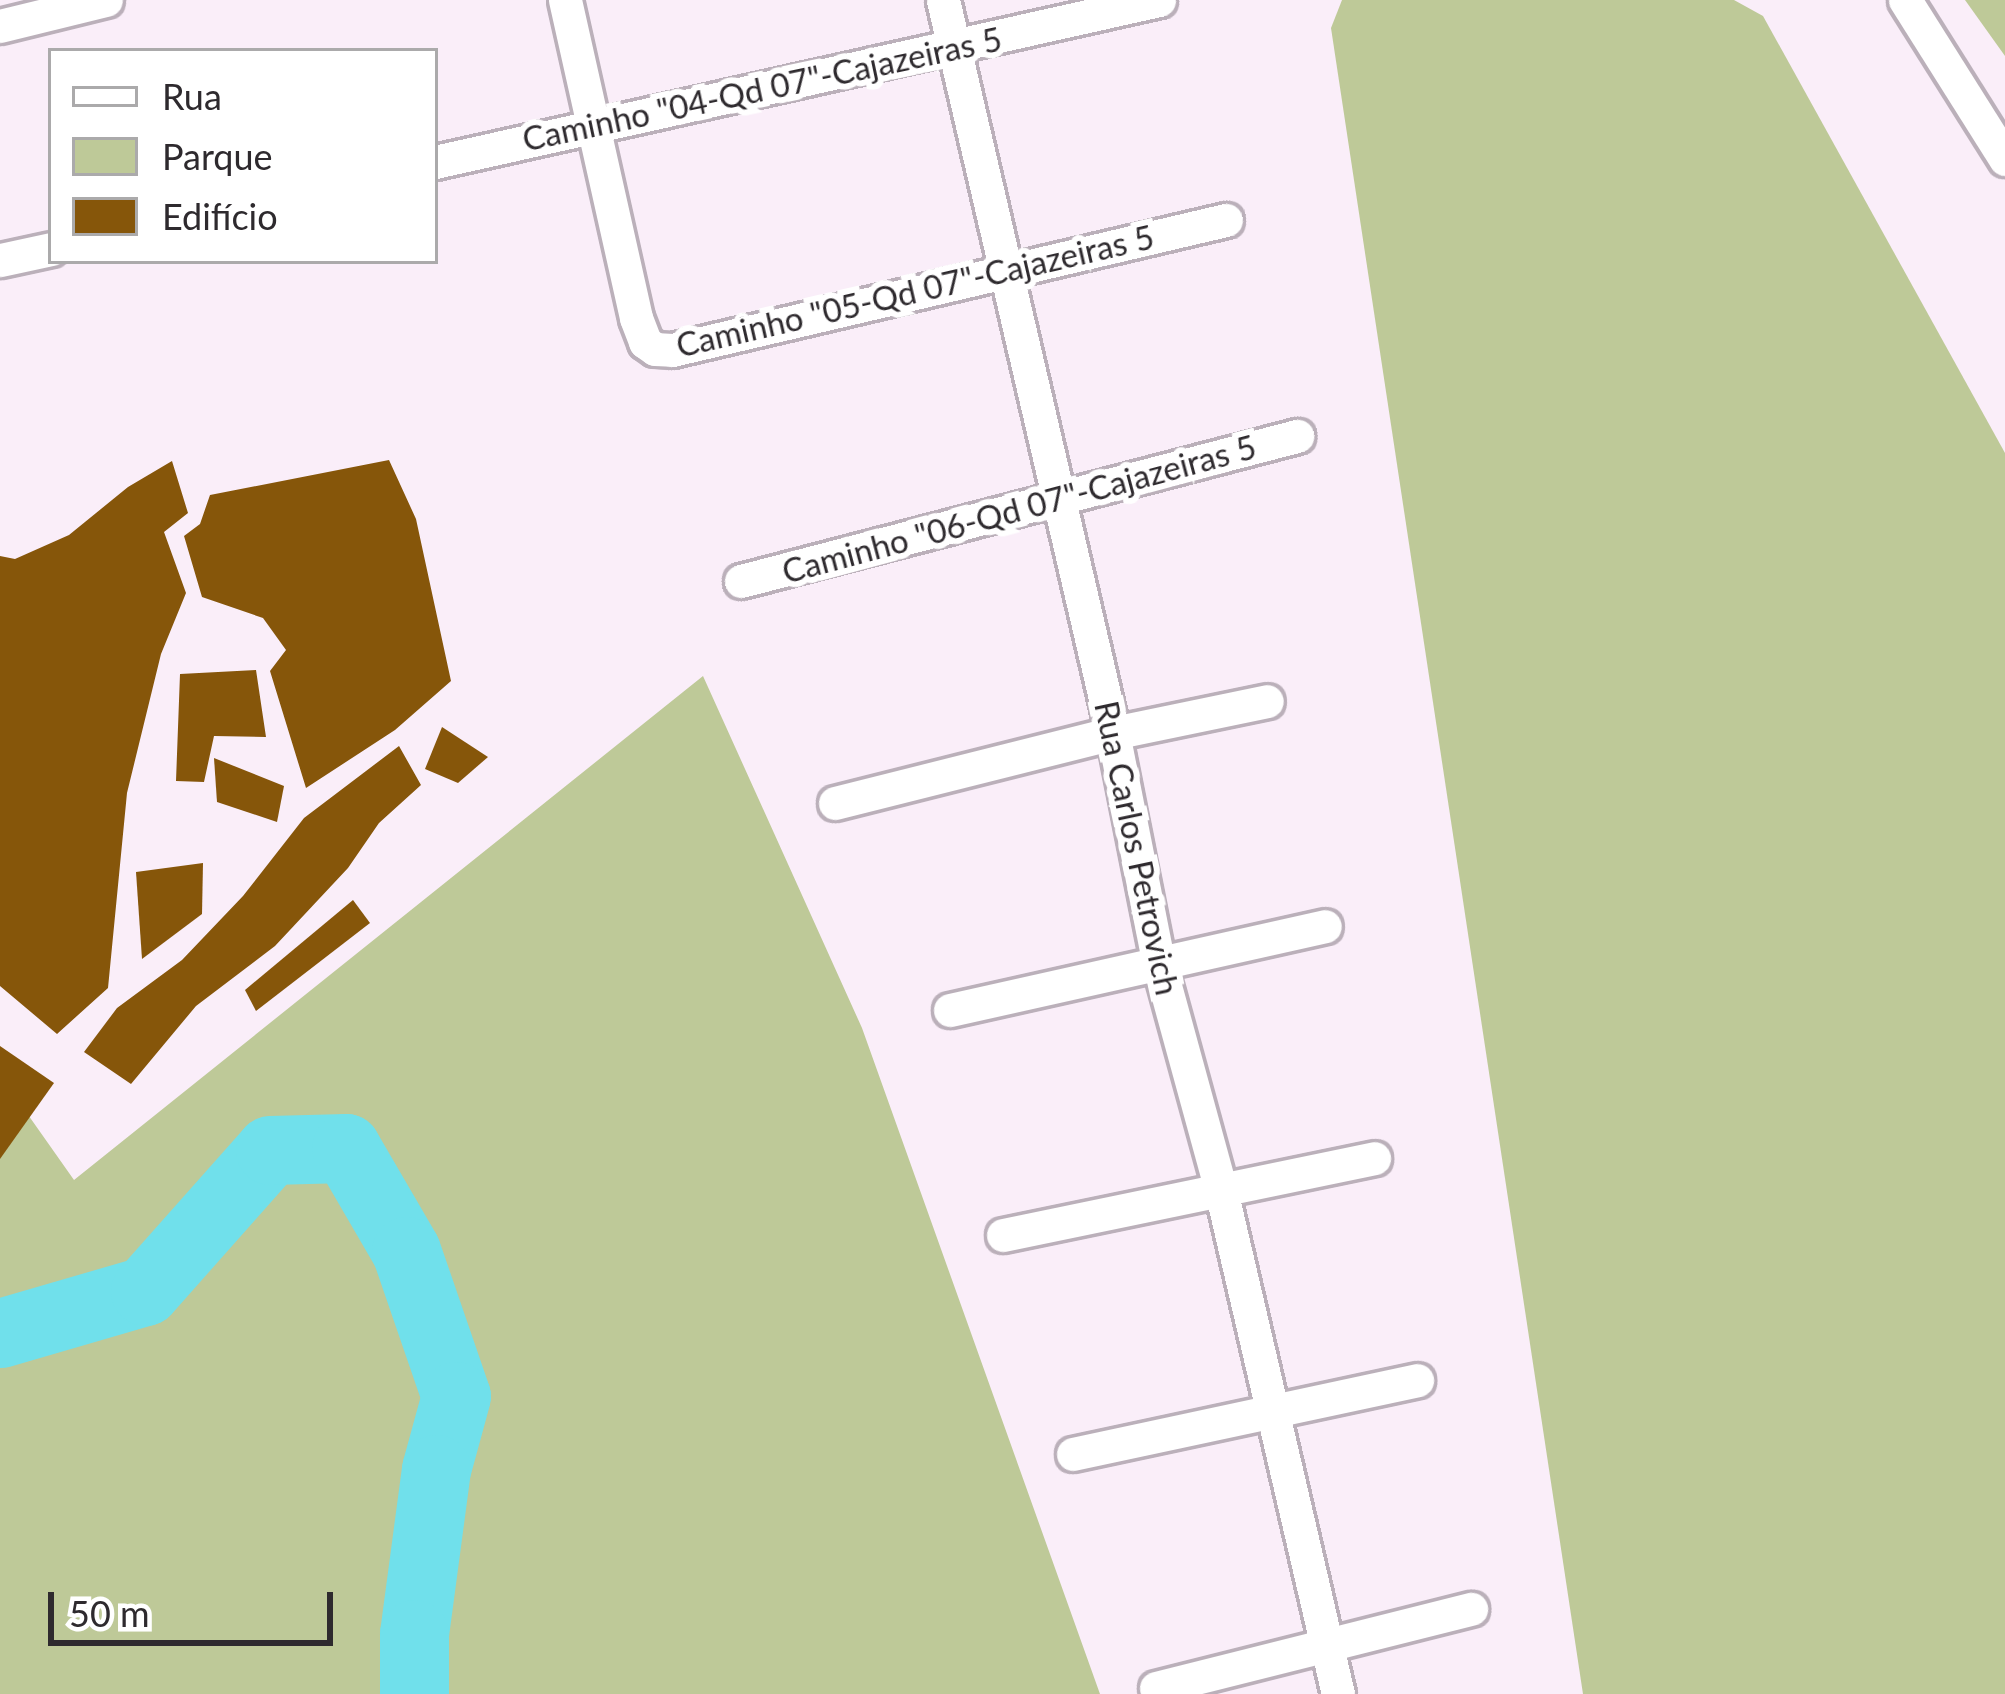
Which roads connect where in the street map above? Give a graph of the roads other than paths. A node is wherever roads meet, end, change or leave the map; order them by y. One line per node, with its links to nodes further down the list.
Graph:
1 (106, 0): 6 (street)
2 (565, 0): 8 (street)
3 (943, 0): 7 (street, Rua Carlos Petrovich)
4 (1159, 0): 7 (street, Caminho "04-Qd 07"-Cajazeiras 5)
5 (1905, 0): 9 (street)
6 (0, 26)
7 (954, 47): 8 (street, Caminho "04-Qd 07"-Cajazeiras 5); 14 (street, Rua Carlos Petrovich)
8 (594, 126): 10 (street, Caminho "04-Qd 07"-Cajazeiras 5); 14 (street, Caminho "05-Qd 07"-Cajazeiras 5)
9 (2005, 159)
10 (438, 161)
11 (1226, 220): 14 (street, Caminho "05-Qd 07"-Cajazeiras 5)
12 (48, 250): 13 (street)
13 (0, 260)
14 (1006, 271): 16 (street, Rua Carlos Petrovich)
15 (1297, 436): 16 (street, Caminho "06-Qd 07"-Cajazeiras 5)
16 (1059, 501): 17 (street, Caminho "06-Qd 07"-Cajazeiras 5); 19 (street, Rua Carlos Petrovich)
17 (741, 581)
18 (1267, 701): 19 (street)
19 (1113, 733): 20 (street); 22 (street, Rua Carlos Petrovich)
20 (835, 803)
21 (1325, 926): 22 (street)
22 (1158, 960): 23 (street); 25 (street, Rua Carlos Petrovich)
23 (950, 1010)
24 (1374, 1157): 25 (street)
25 (1220, 1190): 26 (street); 28 (street, Rua Carlos Petrovich)
26 (1003, 1234)
27 (1417, 1380): 28 (street)
28 (1274, 1415): 29 (street); 31 (street, Rua Carlos Petrovich)
29 (1073, 1454)
30 (1471, 1609): 31 (street)
31 (1328, 1647): 32 (street); 33 (street, Rua Carlos Petrovich)
32 (1156, 1688)
33 (1338, 1694)

